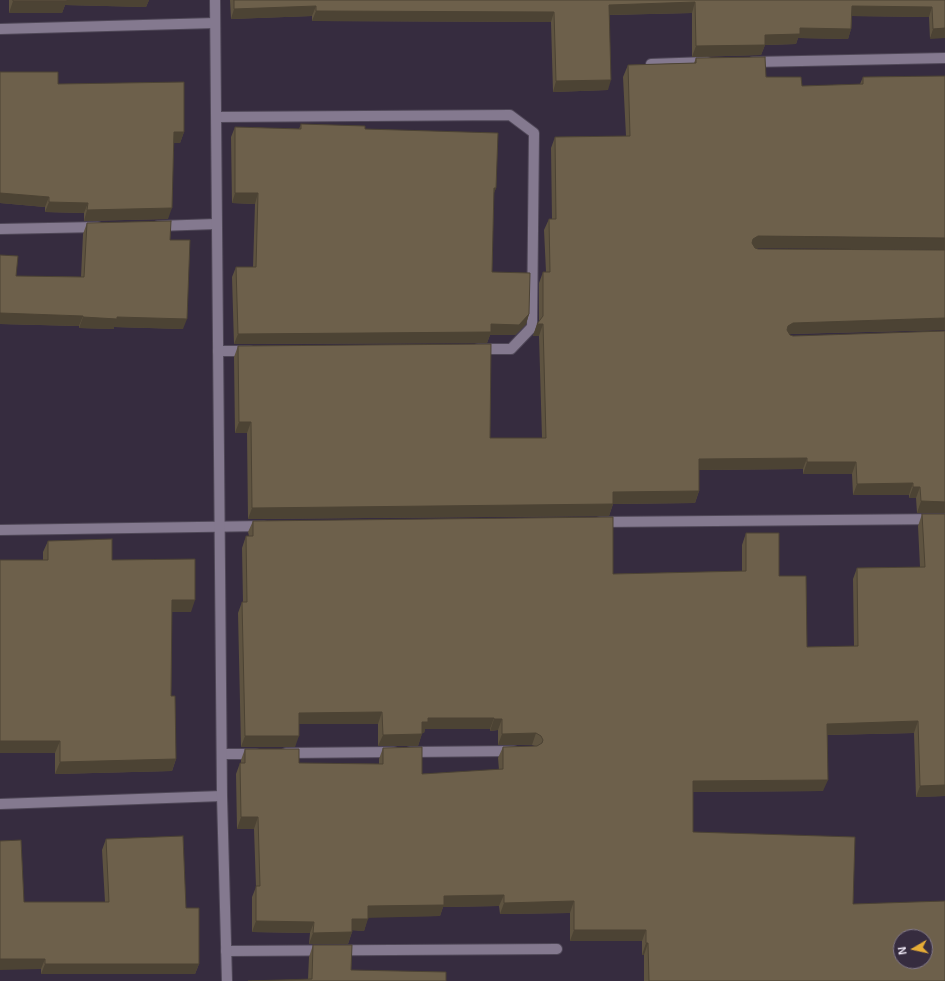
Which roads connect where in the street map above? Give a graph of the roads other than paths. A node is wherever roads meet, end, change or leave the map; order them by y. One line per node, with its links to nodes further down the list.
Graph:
1 (215, 0): 2 (street)
2 (215, 23): 3 (street); 8 (street)
3 (0, 29)
4 (945, 58): 6 (street)
5 (715, 62): 7 (street)
6 (739, 62)
7 (651, 64)
8 (216, 117): 9 (street); 13 (street)
9 (216, 224): 10 (street); 14 (street)
10 (147, 226)
11 (108, 227): 12 (street)
12 (0, 229)
13 (471, 349)
14 (218, 351): 15 (street); 18 (street)
15 (258, 351)
16 (945, 519): 17 (street)
17 (586, 522)
18 (220, 526): 19 (street); 20 (street); 22 (street)
19 (276, 526)
20 (0, 530)
21 (524, 751): 24 (street)
22 (223, 754): 23 (street); 25 (street)
23 (262, 754)
24 (278, 754)
25 (222, 796): 26 (street); 28 (street)
26 (0, 804)
27 (557, 949): 28 (street)
28 (226, 951): 29 (street)
29 (227, 981)

